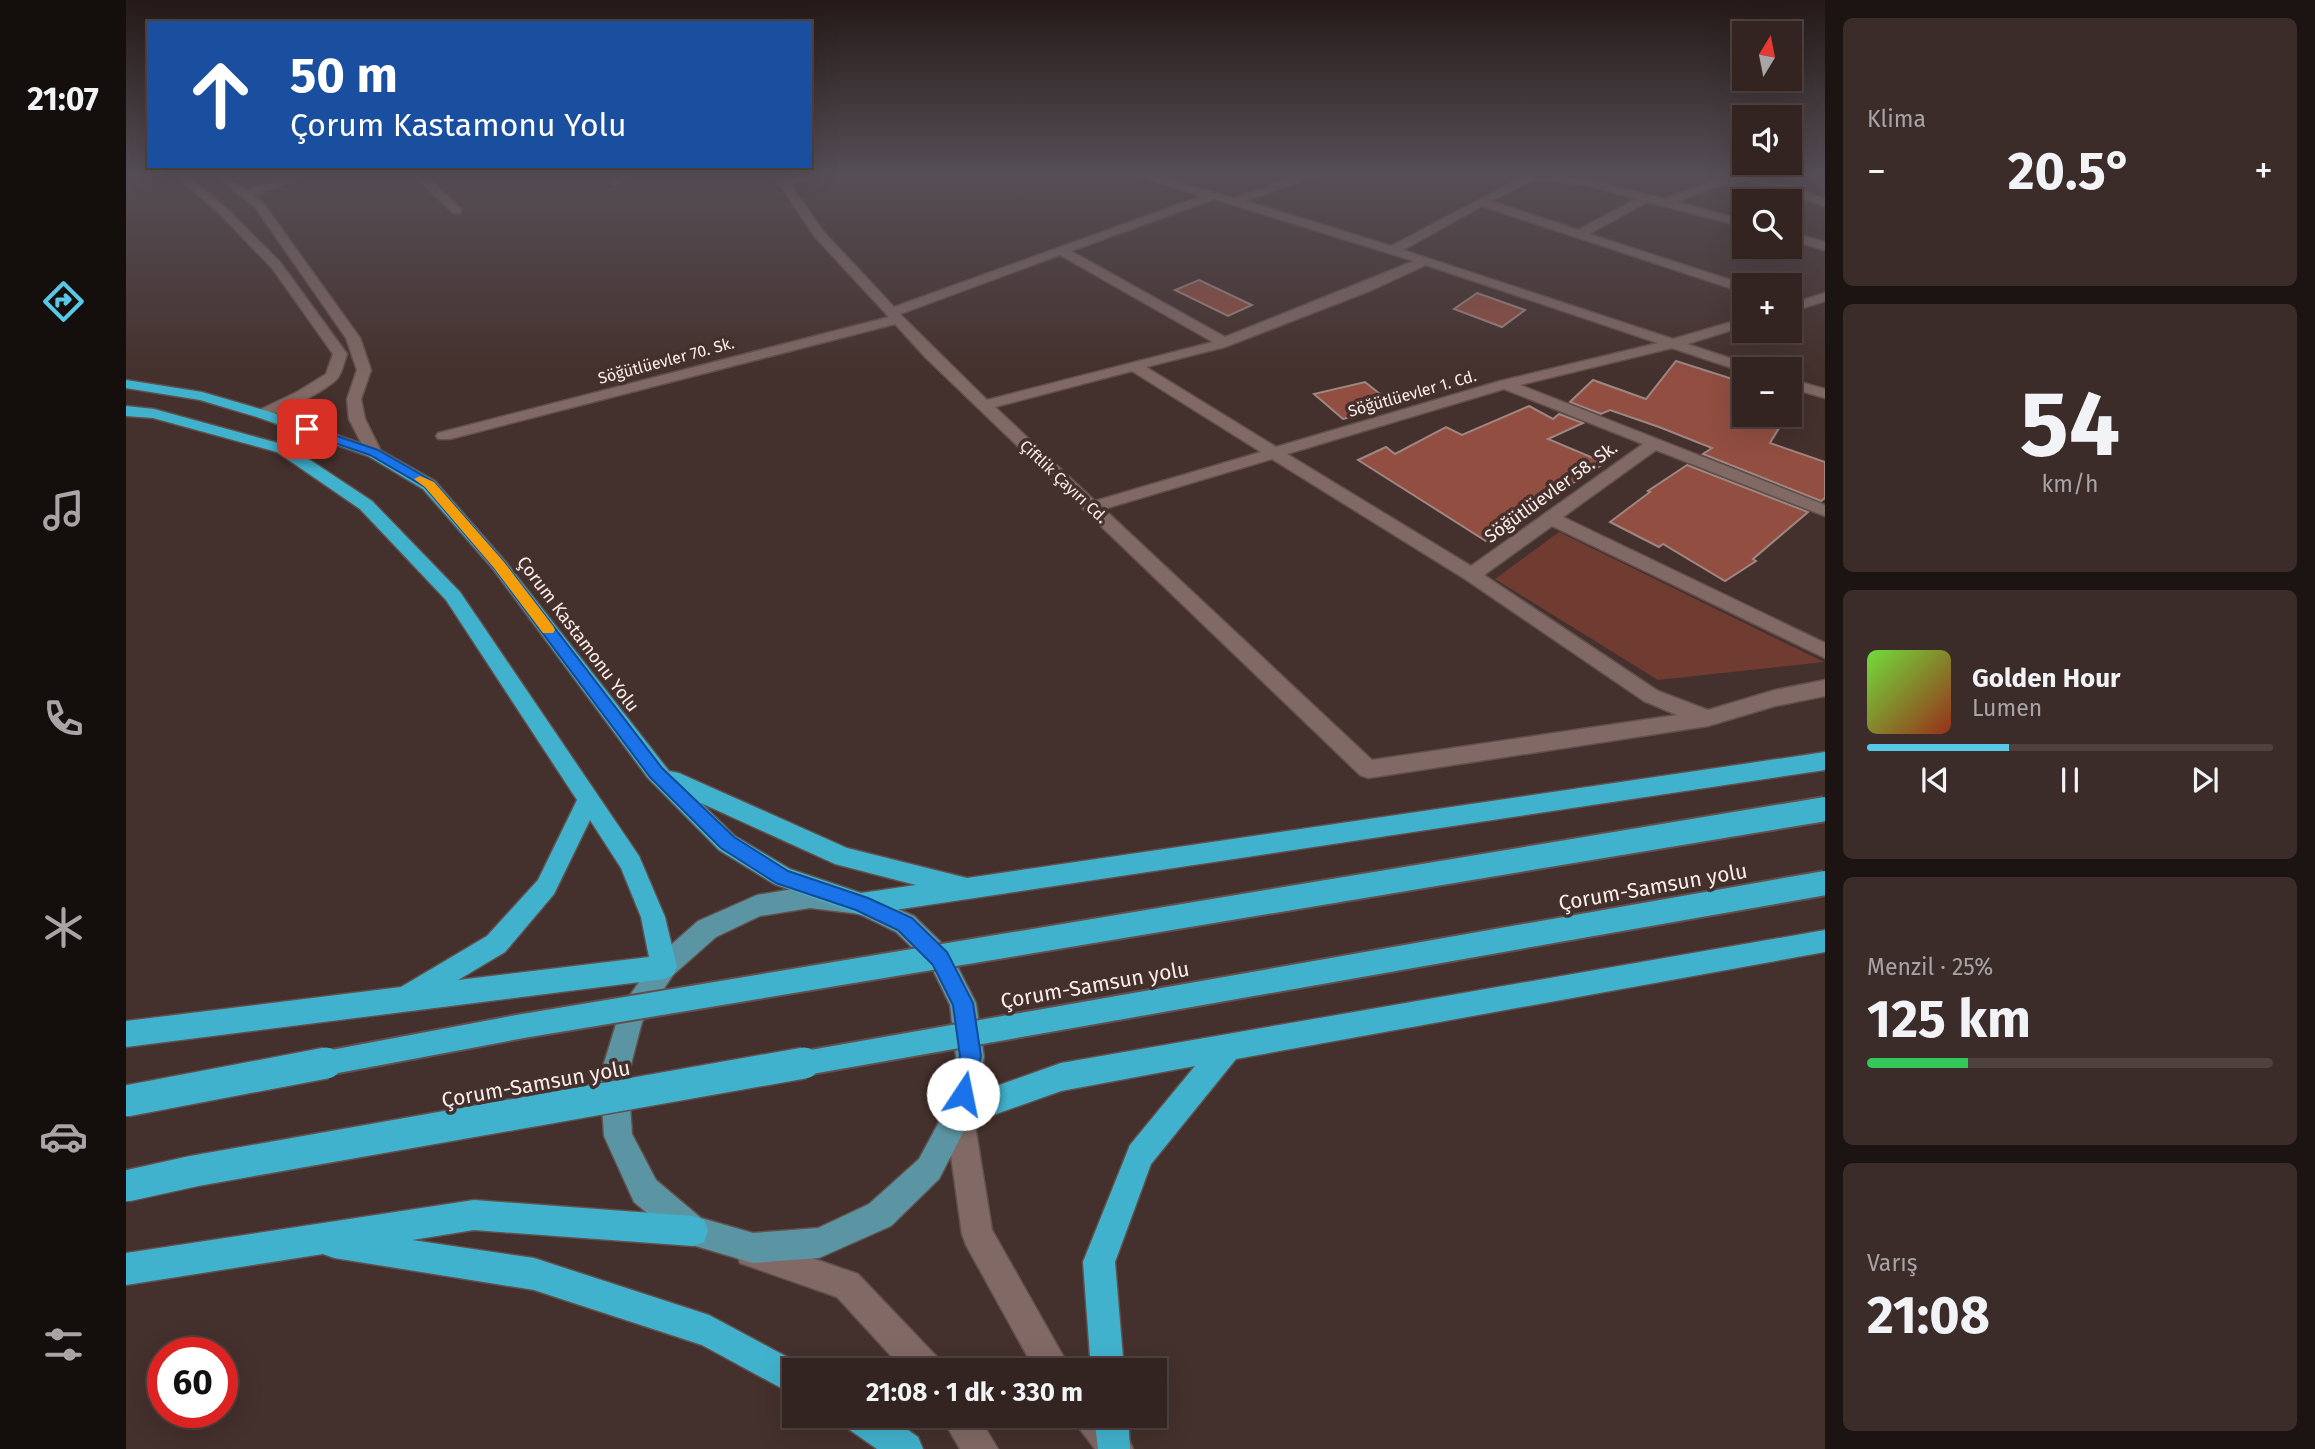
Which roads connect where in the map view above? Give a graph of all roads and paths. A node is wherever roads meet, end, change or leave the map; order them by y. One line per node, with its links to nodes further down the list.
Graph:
1 (254, 243): 28 (street)
2 (286, 243): 32 (street)
3 (827, 243): 16 (street, Çiftlik Çayırı Cd.)
4 (1083, 243): 9 (street, Söğütlüevler 70. Sk.)
5 (1369, 243): 8 (street)
6 (1407, 243): 8 (street)
7 (1606, 243): 11 (street)
8 (1393, 250): 10 (street)
9 (1060, 251): 16 (street, Söğütlüevler 70. Sk.); 18 (street)
10 (1426, 261): 18 (street); 19 (street)
11 (1732, 285)
12 (1825, 297): 13 (street)
13 (1802, 303)
14 (1802, 308): 15 (street)
15 (1825, 314)
16 (894, 315): 26 (street, Çiftlik Çayırı Cd.); 29 (street, Söğütlüevler 70. Sk.)
17 (1732, 326): 19 (street, Söğütlüevler 1. Cd.)
18 (1224, 342): 21 (street)
19 (1672, 344): 20 (street); 23 (street, Söğütlüevler 1. Cd.)
20 (1732, 363)
21 (1134, 366): 26 (street); 31 (street)
22 (126, 384): 28 (highway, Çorum Kastamonu Yolu)
23 (1505, 384): 30 (street); 31 (street, Söğütlüevler 1. Cd.)
24 (1802, 387): 25 (street)
25 (1825, 394)
26 (984, 405): 33 (street, Çiftlik Çayırı Cd.)
27 (126, 411): 42 (highway)
28 (262, 414): 32 (highway, Çorum Kastamonu Yolu)
29 (444, 436)
30 (1655, 443): 34 (street); 35 (street, Söğütlüevler 58. Sk.)
31 (1274, 452): 33 (street, Söğütlüevler 1. Cd.); 36 (street)
32 (374, 453): 41 (highway, Çorum Kastamonu Yolu)
33 (1092, 507): 39 (street, Çiftlik Çayırı Cd.)
34 (1825, 511)
35 (1550, 518): 36 (street, Söğütlüevler 58. Sk.); 37 (street)
36 (1471, 575): 39 (street)
37 (1825, 651)
38 (1825, 688): 39 (street)
39 (1708, 718)
40 (1825, 761): 45 (highway)
41 (656, 772): 45 (highway); 46 (highway, Çorum Kastamonu Yolu)
42 (589, 800): 48 (highway); 49 (highway)
43 (1825, 809): 52 (highway, bridge)
44 (1825, 883): 54 (highway, Çorum-Samsun yolu, bridge)
45 (970, 888): 46 (highway)
46 (861, 904): 48 (main road); 53 (main road)
47 (1825, 941): 51 (highway)
48 (663, 967): 49 (highway); 55 (main road)
49 (402, 999): 50 (highway)
50 (126, 1034)
51 (1229, 1046): 53 (highway); 60 (highway)
52 (126, 1101)
53 (959, 1114): 55 (main road); 59 (street)
54 (126, 1186)
55 (693, 1231): 56 (highway); 58 (street)
56 (314, 1240): 57 (highway); 61 (highway)
57 (126, 1269)
58 (915, 1358)
59 (1046, 1358)
60 (1107, 1358)
61 (782, 1373)
62 (876, 1428): 64 (highway)
63 (966, 1428): 65 (street)
64 (906, 1449)
65 (981, 1449)

